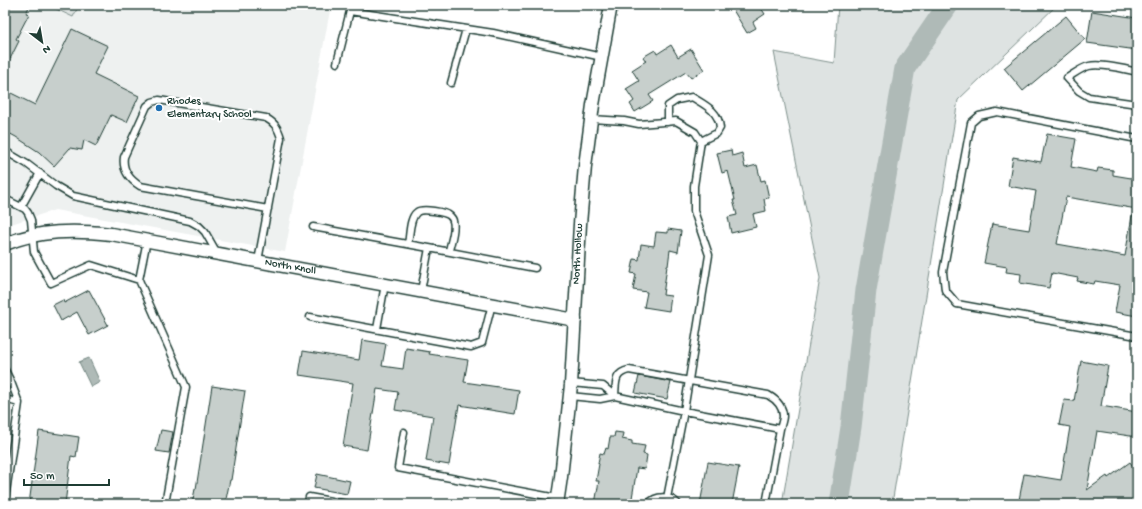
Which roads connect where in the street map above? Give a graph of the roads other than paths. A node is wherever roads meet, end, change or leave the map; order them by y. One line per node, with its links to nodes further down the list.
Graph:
1 (611, 5): 3 (street, North Hollow)
2 (466, 28): 3 (lane); 4 (lane); 6 (lane)
3 (602, 57): 8 (street, North Hollow)
4 (337, 63)
5 (1137, 72): 7 (lane)
6 (451, 83)
7 (1137, 104)
8 (591, 119): 9 (lane); 32 (street, North Hollow)
9 (668, 122): 11 (lane); 11 (lane)
10 (1137, 140): 34 (lane)
11 (701, 141): 36 (lane)
12 (5, 151): 13 (lane)
13 (40, 173): 15 (lane); 24 (lane)
14 (5, 199): 15 (lane)
15 (21, 207): 18 (lane)
16 (268, 209): 16 (lane); 25 (lane)
17 (313, 227): 21 (lane)
18 (32, 236): 19 (street, North Knoll); 20 (street, North Knoll); 27 (lane)
19 (147, 240): 24 (street, North Knoll); 27 (lane)
20 (5, 244)
21 (408, 244): 22 (lane); 23 (lane)
22 (429, 248): 23 (lane); 29 (lane)
23 (449, 252): 26 (lane)
24 (216, 253): 25 (street, North Knoll)
25 (258, 261): 28 (street, North Knoll)
26 (536, 268)
27 (139, 280): 48 (lane)
28 (385, 284): 29 (street, North Knoll); 33 (lane)
29 (421, 291): 30 (street, North Knoll)
30 (492, 304): 32 (street, North Knoll); 33 (lane)
31 (310, 317): 33 (lane)
32 (575, 320): 37 (street, North Hollow)
33 (377, 329)
34 (1137, 336)
35 (5, 370): 41 (lane)
36 (689, 381): 39 (lane); 42 (lane); 43 (lane)
37 (571, 383): 38 (street, North Hollow); 39 (lane)
38 (570, 396): 39 (lane); 47 (street, North Hollow)
39 (615, 396): 42 (lane)
40 (5, 399): 41 (lane)
41 (19, 402): 46 (lane)
42 (684, 411): 43 (lane); 45 (lane)
43 (780, 429): 53 (lane)
44 (404, 432): 47 (lane)
45 (667, 498): 51 (lane); 52 (lane)
46 (5, 499)
47 (557, 501)
48 (165, 504)
49 (308, 504): 50 (lane)
50 (347, 504)
51 (648, 504)
52 (678, 504)
53 (766, 504)

